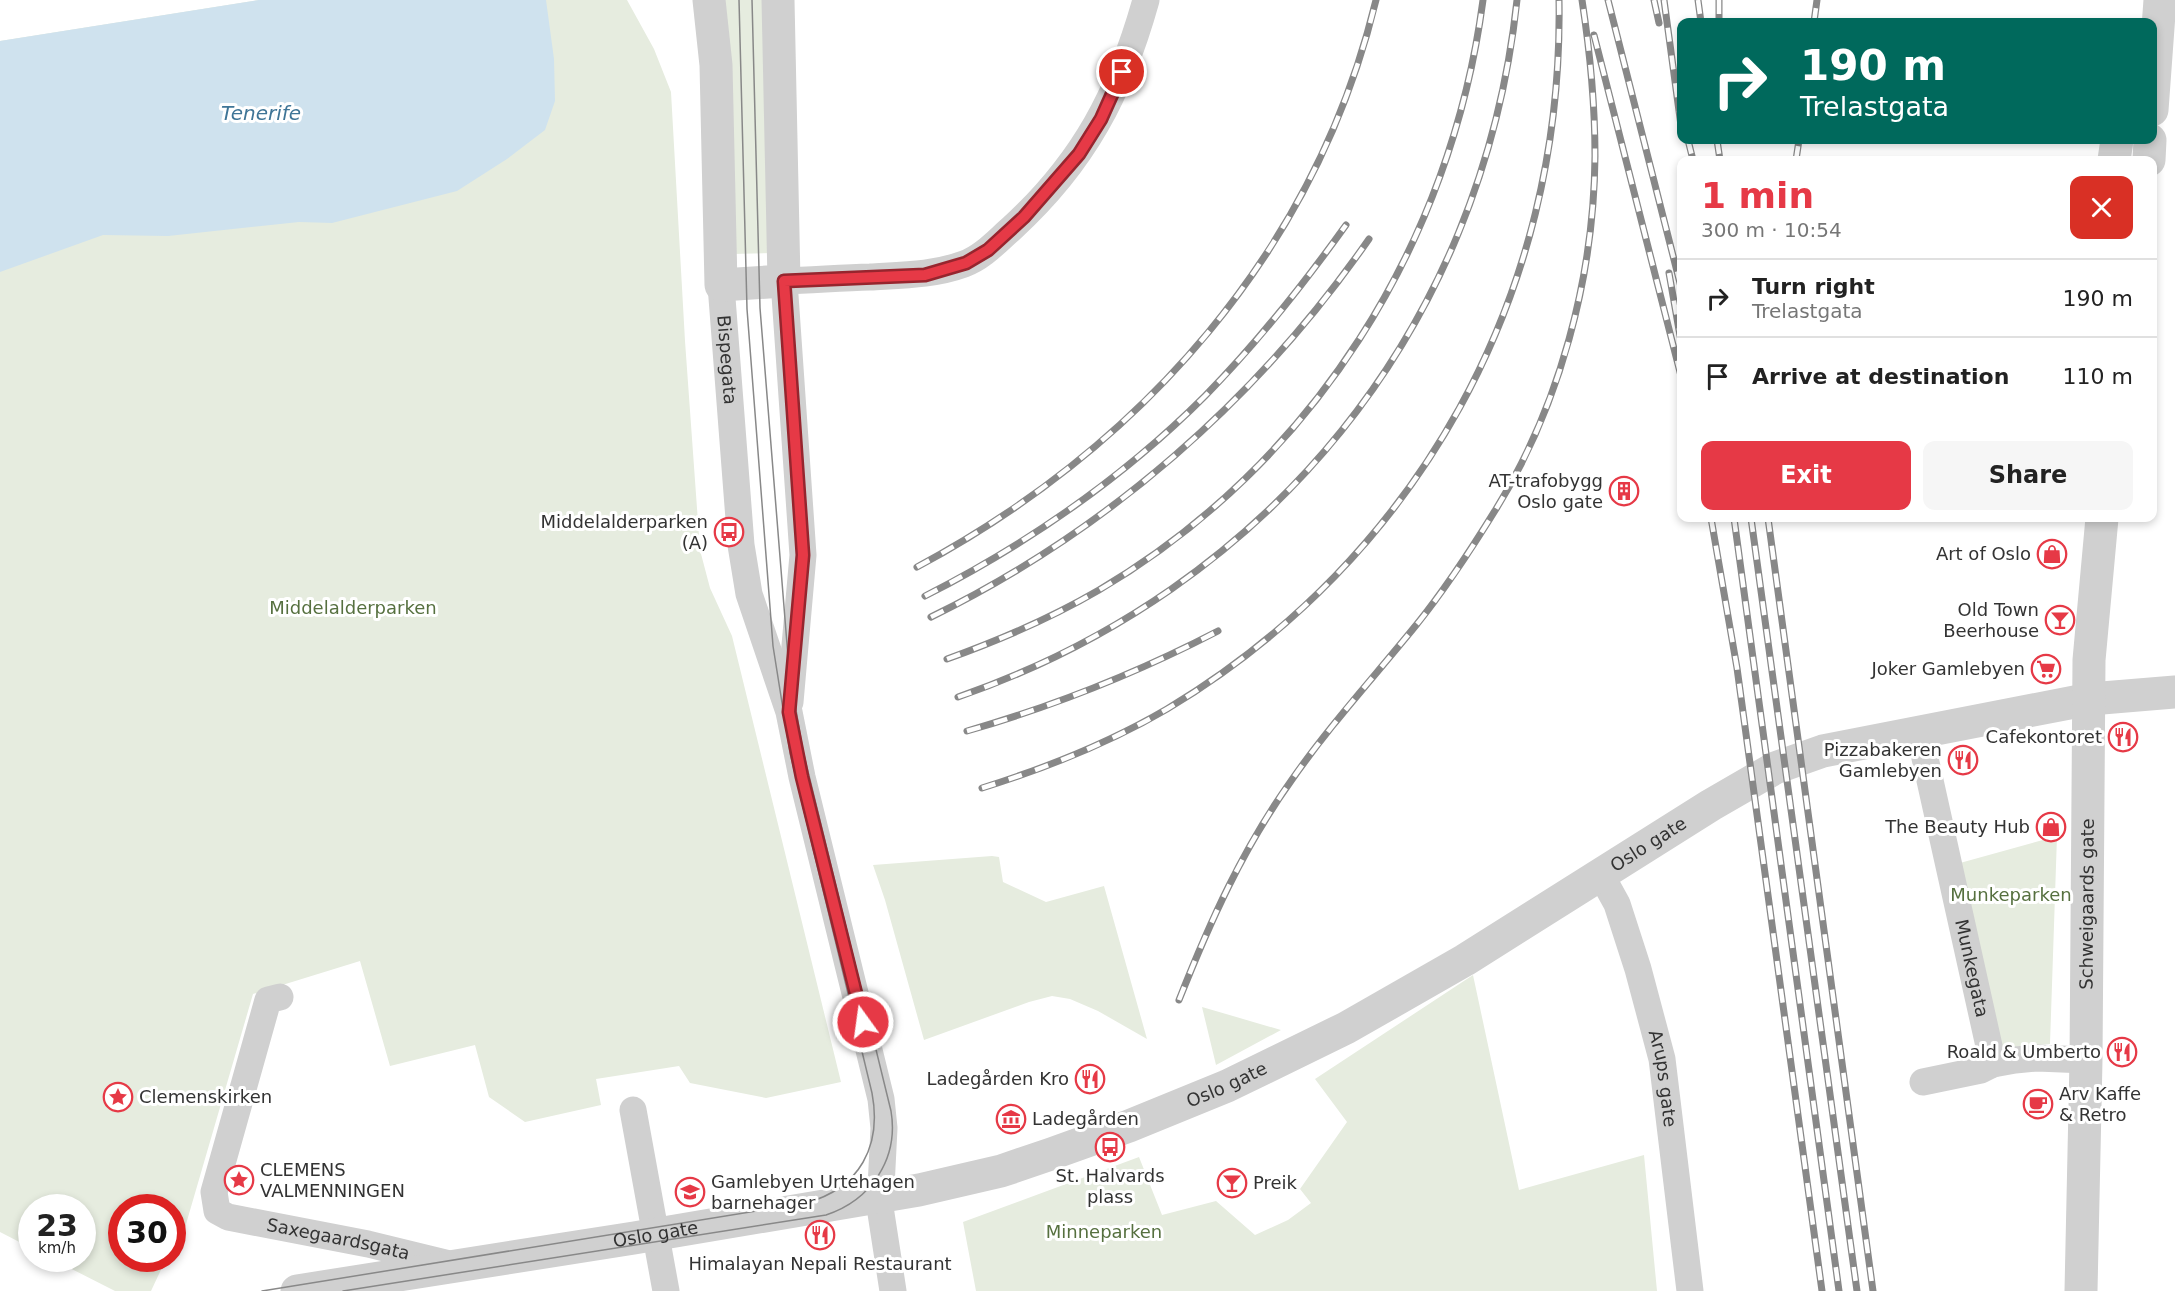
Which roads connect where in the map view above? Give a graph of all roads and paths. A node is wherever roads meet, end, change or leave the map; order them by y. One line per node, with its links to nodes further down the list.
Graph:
1 (709, 0): 8 (street, Bispegata)
2 (778, 0): 7 (street, Bispegata)
3 (1146, 0): 7 (street)
4 (2160, 0): 5 (street)
5 (2161, 57): 6 (street)
6 (2157, 81)
7 (784, 281): 8 (street); 12 (street, Bispegata)
8 (721, 285): 12 (street, Bispegata)
9 (2102, 522): 11 (street, Schweigaards gate)
10 (2175, 692): 11 (street, Oslo gate)
11 (2090, 699): 13 (street, Oslo gate); 16 (street, Schweigaards gate)
12 (789, 712): 20 (street, Bispegata)
13 (1919, 731): 14 (street, Oslo gate); 17 (street, Munkegata)
14 (1601, 875): 20 (street, Oslo gate); 26 (street, Arups gate)
15 (280, 997): 22 (street, Saxegaardsgata)
16 (2086, 1060): 17 (street); 27 (street, Schweigaards gate)
17 (1993, 1064): 18 (street)
18 (1923, 1082)
19 (633, 1110): 21 (street)
20 (880, 1197): 21 (street, Oslo gate); 25 (street, Bispegata)
21 (657, 1234): 22 (street, Oslo gate); 24 (street)
22 (457, 1266): 23 (street, Oslo gate)
23 (297, 1291)
24 (666, 1291)
25 (893, 1291)
26 (1690, 1291)
27 (2081, 1291)

